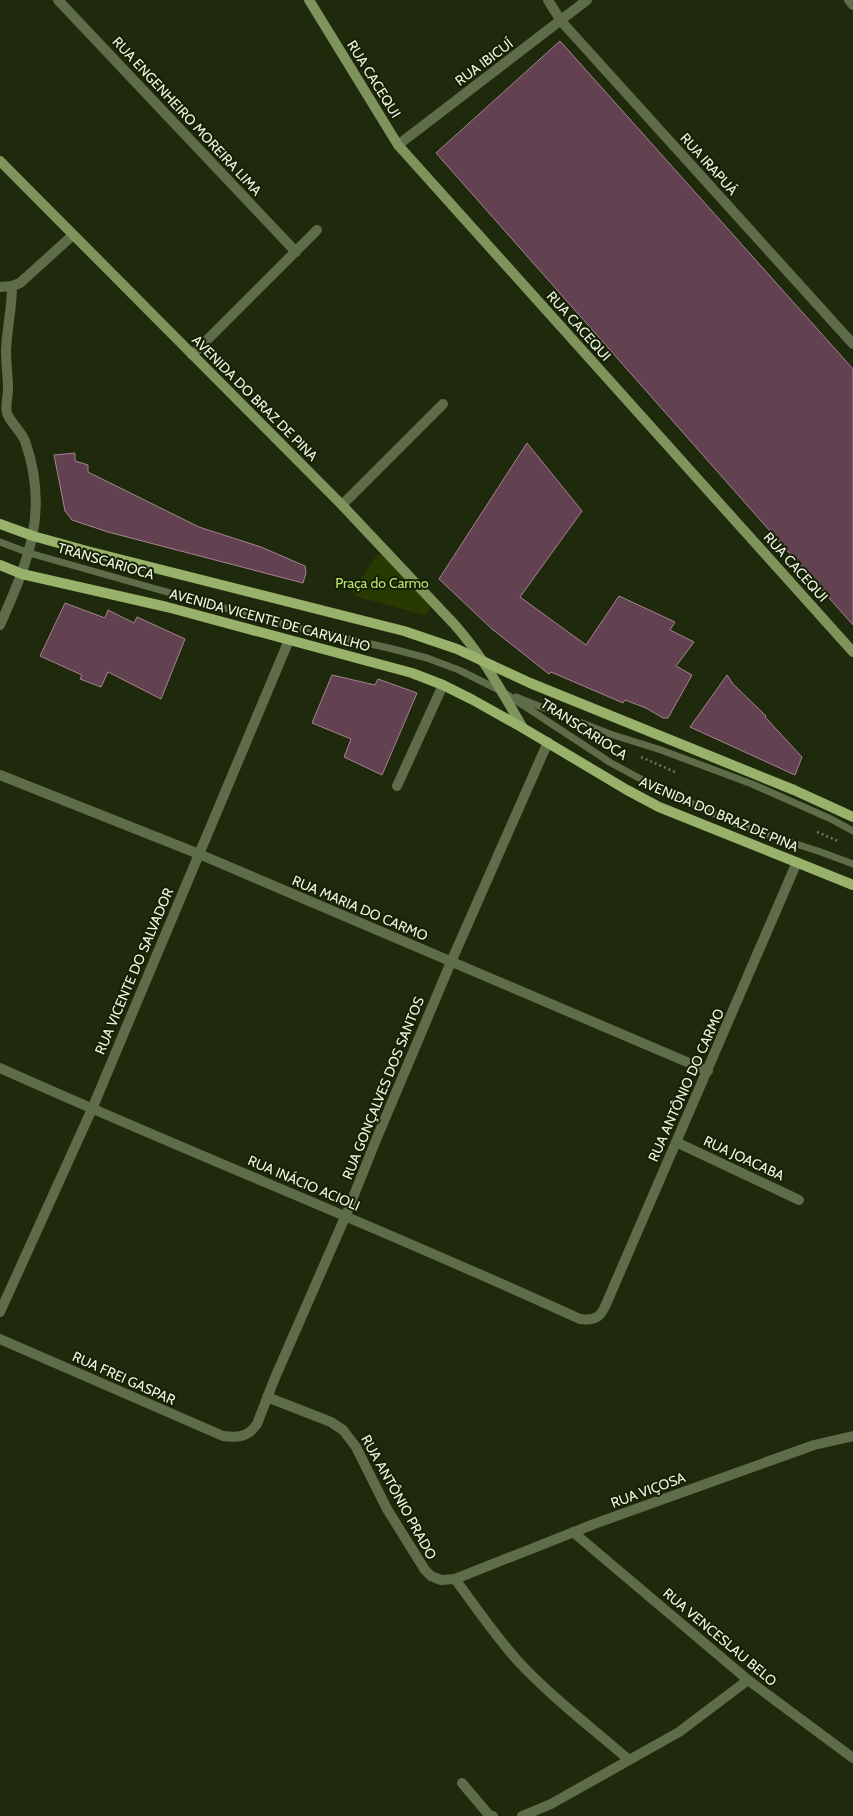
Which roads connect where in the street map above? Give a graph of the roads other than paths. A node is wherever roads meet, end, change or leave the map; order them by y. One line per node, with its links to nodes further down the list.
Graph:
1 (58, 0): 12 (street, RUA ENGENHEIRO MOREIRA LIMA)
2 (309, 0): 8 (main road, RUA CACEQUI)
3 (548, 0): 7 (street, RUA IRAPUÁ)
4 (587, 0): 7 (street, RUA IBICUÍ)
5 (849, 0): 6 (street)
6 (853, 5)
7 (561, 20): 8 (street, RUA IBICUÍ); 15 (street, RUA IRAPUÁ)
8 (398, 145): 28 (main road, RUA CACEQUI)
9 (0, 161): 11 (main road, AVENIDA DO BRAZ DE PINA)
10 (317, 230): 12 (street)
11 (73, 235): 13 (street); 16 (main road, AVENIDA DO BRAZ DE PINA)
12 (296, 252): 16 (street)
13 (12, 286): 14 (street); 18 (street)
14 (0, 287)
15 (853, 344)
16 (192, 355): 19 (main road, AVENIDA DO BRAZ DE PINA)
17 (443, 404): 19 (street)
18 (3, 411): 21 (street)
19 (342, 505): 29 (main road, AVENIDA DO BRAZ DE PINA)
20 (0, 524): 21 (main road, AVENIDA VICENTE DE CARVALHO)
21 (33, 536): 23 (street); 29 (main road, AVENIDA VICENTE DE CARVALHO)
22 (0, 542): 23 (lane, TRANSCARIOCA)
23 (29, 552): 25 (street); 31 (lane, TRANSCARIOCA)
24 (0, 565): 25 (main road, AVENIDA VICENTE DE CARVALHO)
25 (22, 574): 26 (street); 27 (main road, AVENIDA VICENTE DE CARVALHO)
26 (0, 625)
27 (289, 640): 30 (main road, AVENIDA VICENTE DE CARVALHO); 38 (street, RUA VICENTE DO SALVADOR)
28 (853, 652)
29 (483, 660): 31 (main road, AVENIDA DO BRAZ DE PINA); 36 (main road, AVENIDA DO BRAZ DE PINA)
30 (443, 685): 32 (main road, AVENIDA VICENTE DE CARVALHO); 35 (street)
31 (503, 692): 32 (main road, AVENIDA DO BRAZ DE PINA); 37 (lane, TRANSCARIOCA); 40 (lane, TRANSCARIOCA)
32 (523, 728): 33 (main road, AVENIDA DO BRAZ DE PINA)
33 (548, 742): 39 (main road, AVENIDA DO BRAZ DE PINA); 42 (street, RUA GONÇALVES DOS SANTOS)
34 (0, 775): 38 (street, RUA MARIA DO CARMO)
35 (397, 786)
36 (853, 817)
37 (853, 832)
38 (199, 854): 42 (street, RUA MARIA DO CARMO); 45 (street, RUA VICENTE DO SALVADOR)
39 (797, 862): 41 (main road, AVENIDA DO BRAZ DE PINA); 44 (street, RUA ANTÔNIO DO CARMO)
40 (853, 864)
41 (853, 885)
42 (451, 962): 44 (street, RUA MARIA DO CARMO); 48 (street, RUA GONÇALVES DOS SANTOS)
43 (0, 1068): 45 (street, RUA INÁCIO ACIOLI)
44 (708, 1071): 46 (street, RUA ANTÔNIO DO CARMO)
45 (92, 1109): 48 (street, RUA INÁCIO ACIOLI); 49 (street, RUA VICENTE DO SALVADOR)
46 (676, 1142): 47 (street, RUA JOACABA); 50 (street, RUA ANTÔNIO DO CARMO)
47 (799, 1200)
48 (346, 1215): 50 (street, RUA INÁCIO ACIOLI); 52 (street, RUA GONÇALVES DOS SANTOS)
49 (0, 1312)
50 (597, 1317)
51 (0, 1339): 54 (street, RUA FREI GASPAR)
52 (267, 1397): 54 (street, RUA GONÇALVES DOS SANTOS); 56 (street, RUA ANTÔNIO PRADO)
53 (853, 1436): 55 (street, RUA VIÇOSA)
54 (238, 1437)
55 (572, 1532): 56 (street, RUA VIÇOSA); 57 (street, RUA VENCESLAU BELO)
56 (455, 1579): 59 (street)
57 (748, 1680): 58 (street, RUA VENCESLAU BELO); 59 (street)
58 (853, 1758)
59 (629, 1760): 62 (street)
60 (462, 1784): 61 (street)
61 (493, 1816)
62 (522, 1816)

